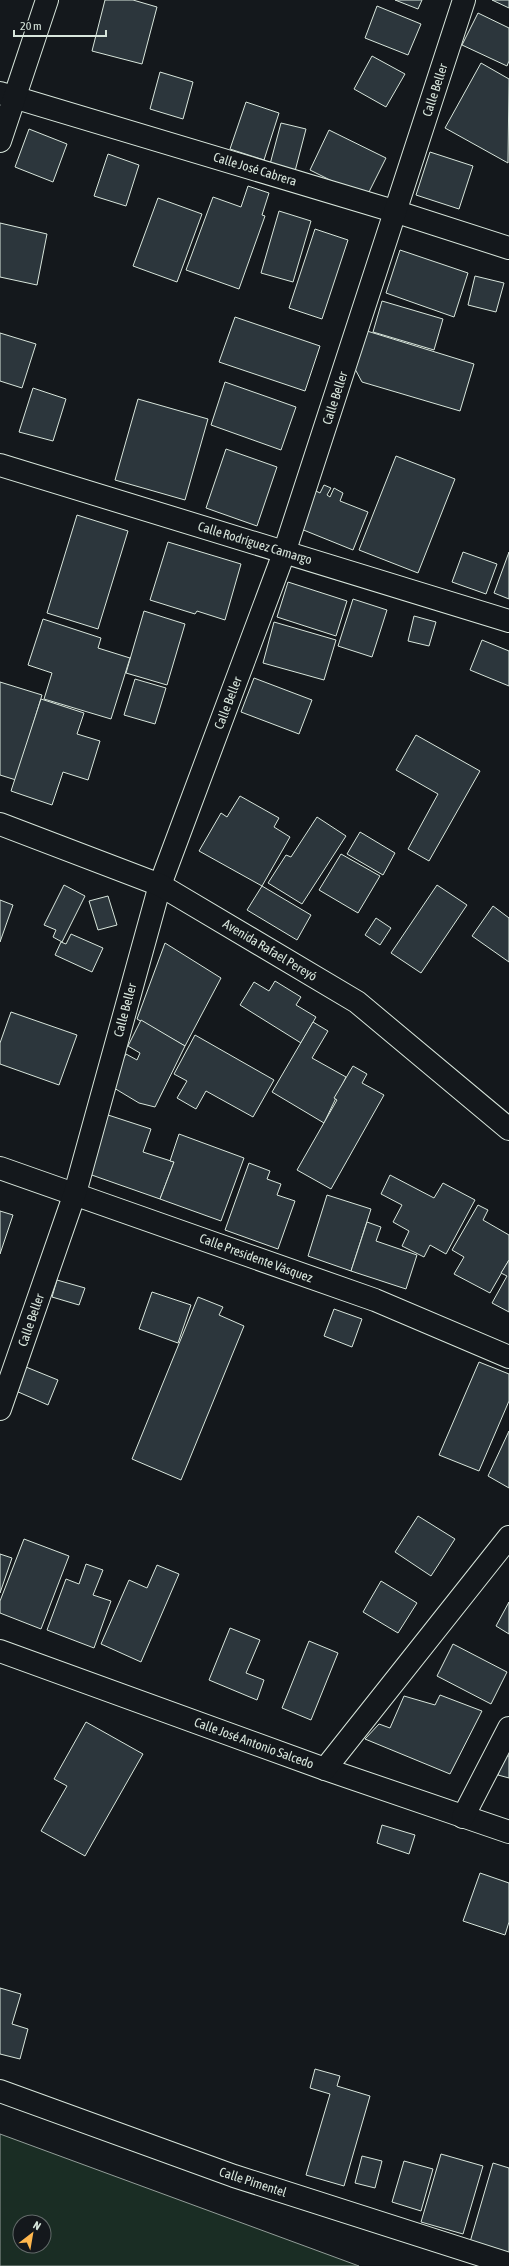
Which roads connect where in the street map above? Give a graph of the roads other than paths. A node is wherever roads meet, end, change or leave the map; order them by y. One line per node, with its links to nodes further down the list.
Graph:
1 (47, 0): 3 (street)
2 (464, 0): 5 (street, Calle Beller)
3 (7, 95): 4 (street); 5 (street, Calle José Cabrera)
4 (0, 141)
5 (397, 212): 6 (street, Calle José Cabrera); 8 (street, Calle Beller)
6 (509, 248)
7 (0, 466): 8 (street, Calle Rodríguez Camargo)
8 (284, 553): 9 (street, Calle Rodríguez Camargo); 11 (street, Calle Beller)
9 (509, 621)
10 (0, 824): 11 (street, Avenida Rafael Pereyó)
11 (160, 885): 12 (street, Avenida Rafael Pereyó); 14 (street, Calle Beller)
12 (509, 1129)
13 (0, 1168): 14 (street, Calle Presidente Vásquez)
14 (75, 1193): 15 (street, Calle Presidente Vásquez); 16 (street, Calle Beller)
15 (509, 1357)
16 (0, 1409)
17 (509, 1537): 20 (street)
18 (0, 1650): 20 (street, Calle José Antonio Salcedo)
19 (509, 1728): 21 (street)
20 (325, 1769): 21 (street, Calle José Antonio Salcedo)
21 (463, 1817): 22 (street, Calle José Antonio Salcedo)
22 (509, 1832)
23 (0, 2091): 24 (street, Calle Pimentel)
24 (509, 2264)

